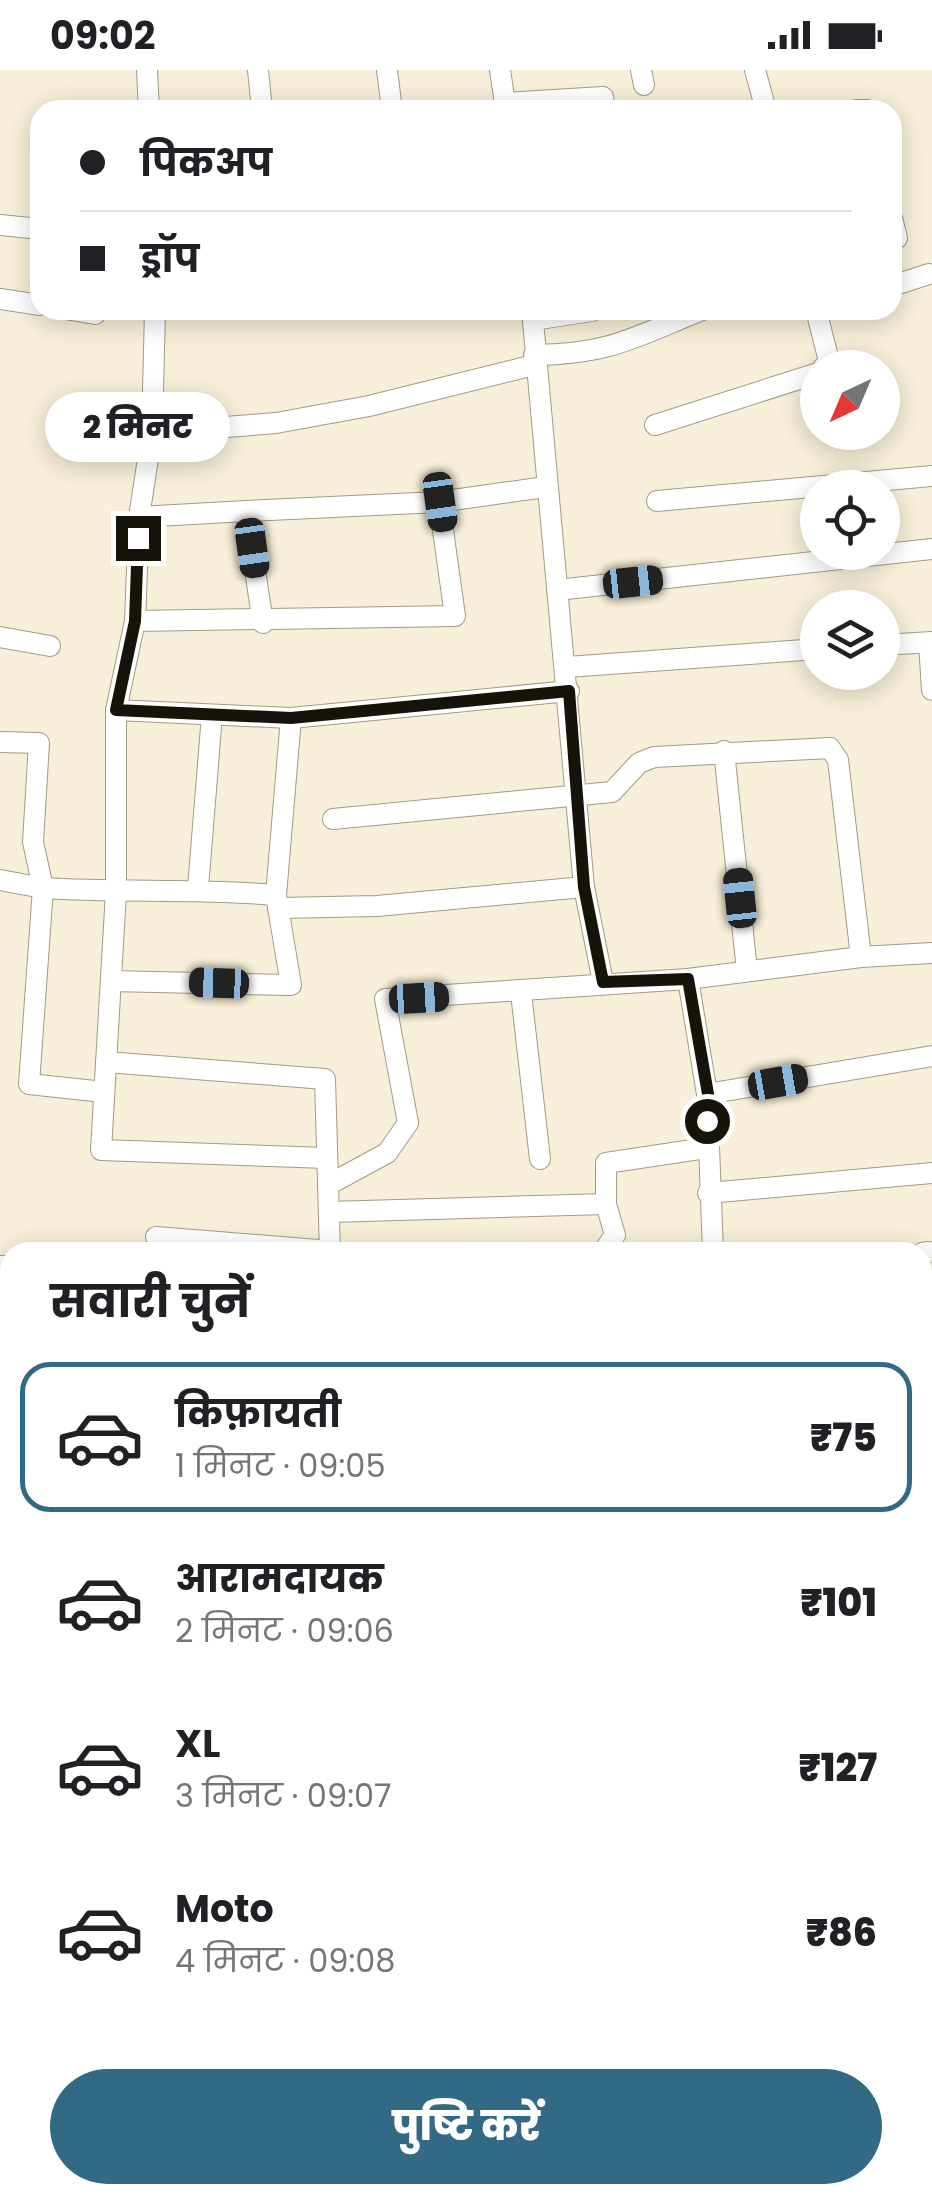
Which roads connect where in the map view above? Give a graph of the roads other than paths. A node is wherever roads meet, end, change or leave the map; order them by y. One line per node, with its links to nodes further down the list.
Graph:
1 (147, 70): 6 (street)
2 (258, 70): 7 (street)
3 (387, 70): 8 (street)
4 (500, 70): 9 (street)
5 (754, 70): 12 (street)
6 (148, 100)
7 (261, 100)
8 (391, 100)
9 (504, 100)
10 (570, 100): 11 (street)
11 (603, 100)
12 (763, 100)
13 (0, 225): 14 (street)
14 (30, 228)
15 (929, 274): 16 (street)
16 (902, 283)
17 (0, 299): 18 (street)
18 (30, 304)
19 (155, 320): 27 (street)
20 (533, 320): 24 (street)
21 (680, 320): 24 (street)
22 (820, 320): 23 (street)
23 (827, 350)
24 (534, 360): 27 (street); 29 (street)
25 (800, 378): 26 (street)
26 (655, 425)
27 (152, 433): 33 (street)
28 (932, 476): 30 (street)
29 (546, 488): 31 (street); 35 (street)
30 (657, 501)
31 (440, 502): 32 (street); 37 (street)
32 (246, 512): 33 (street); 37 (street)
33 (139, 518): 36 (street)
34 (932, 550): 35 (street)
35 (557, 590): 43 (street)
36 (135, 621): 37 (street); 46 (street)
37 (263, 623)
38 (0, 637): 41 (street)
39 (930, 643): 40 (street); 44 (street)
40 (900, 645)
41 (50, 646)
42 (800, 650): 43 (street)
43 (566, 667): 45 (street)
44 (932, 690)
45 (569, 691): 48 (street); 51 (street)
46 (116, 710): 47 (street); 57 (street)
47 (212, 714): 48 (street); 56 (street)
48 (291, 718): 58 (street)
49 (0, 742): 55 (street)
50 (724, 751): 51 (street); 60 (street); 61 (street)
51 (576, 798): 52 (street); 54 (street)
52 (333, 820)
53 (0, 880): 55 (street)
54 (584, 887): 58 (street); 64 (street)
55 (43, 888): 57 (street); 68 (street)
56 (198, 888): 57 (street); 58 (street)
57 (116, 892): 63 (street)
58 (277, 902): 63 (street)
59 (932, 953): 60 (street)
60 (862, 956): 61 (street)
61 (748, 972): 62 (street)
62 (688, 979): 64 (street); 69 (street)
63 (111, 981): 67 (street)
64 (603, 982): 65 (street)
65 (521, 993): 72 (street); 74 (street)
66 (932, 1056): 69 (street)
67 (106, 1062): 68 (street); 71 (street)
68 (104, 1092): 71 (street)
69 (708, 1094): 70 (street)
70 (706, 1148): 75 (street); 76 (street)
71 (327, 1158): 74 (street)
72 (540, 1159)
73 (932, 1173): 75 (street)
74 (328, 1185): 77 (street)
75 (708, 1193): 82 (street)
76 (606, 1204): 77 (street); 81 (street)
77 (328, 1212): 80 (street)
78 (156, 1237): 79 (street)
79 (214, 1242)
80 (330, 1242)
81 (610, 1242)
82 (712, 1242)

